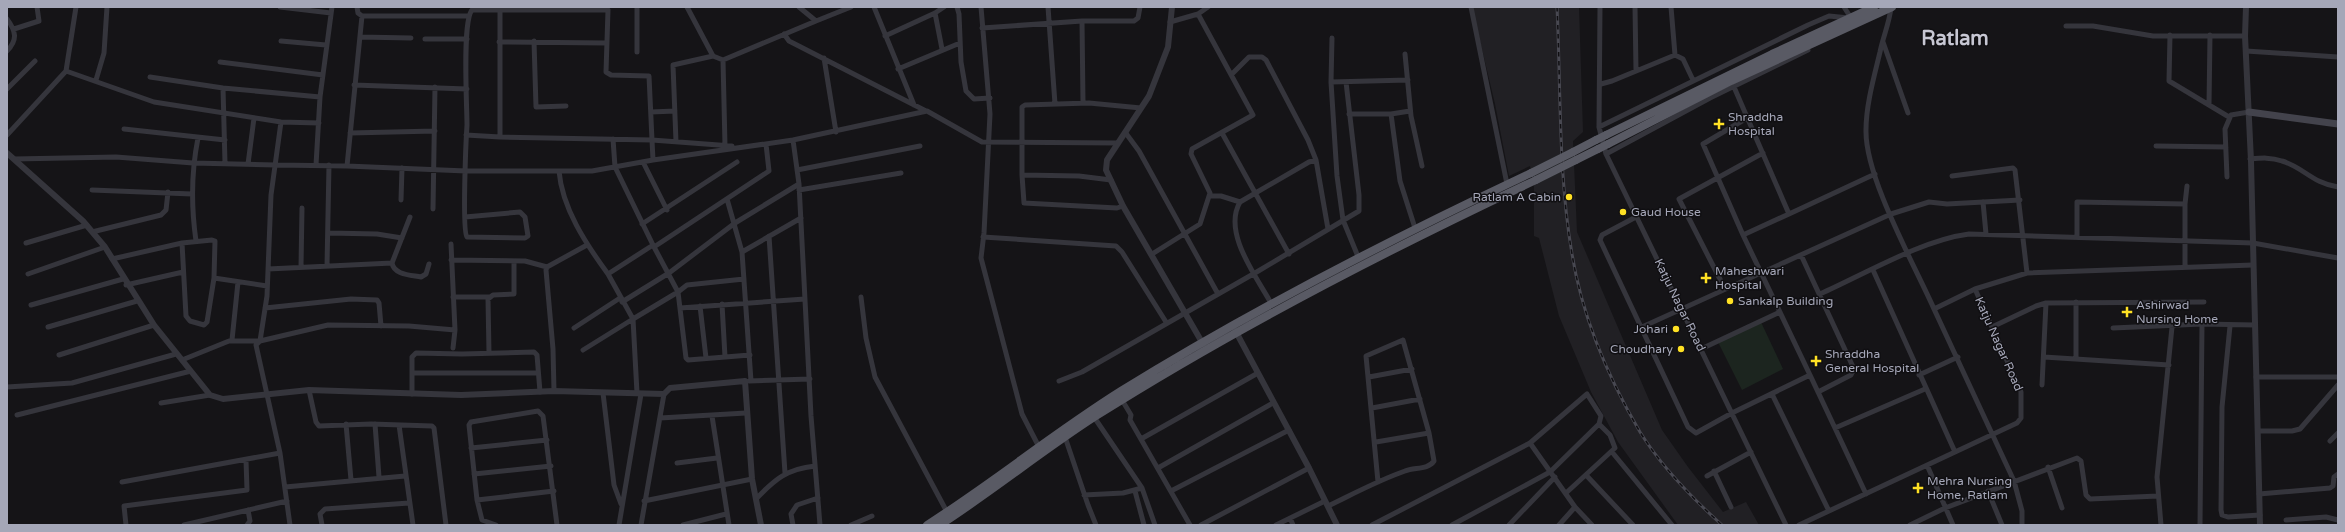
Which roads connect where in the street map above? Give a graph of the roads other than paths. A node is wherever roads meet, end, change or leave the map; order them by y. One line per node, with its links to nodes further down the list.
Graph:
1 (37, 7): 41 (street)
2 (76, 7): 72 (street)
3 (107, 7): 77 (street)
4 (280, 7): 27 (street)
5 (356, 7): 31 (street)
6 (637, 7): 62 (street)
7 (687, 7): 65 (street)
8 (799, 7): 34 (street)
9 (851, 7): 34 (street)
10 (874, 7): 45 (street)
11 (944, 7): 29 (street)
12 (957, 7): 57 (street)
13 (981, 7): 40 (street)
14 (1048, 7): 38 (street)
15 (1140, 7): 35 (street)
16 (1172, 7): 37 (street)
17 (1208, 7): 30 (street)
18 (1471, 7): 169 (street)
19 (1600, 7): 82 (street, Katju Nagar Road)
20 (1635, 7): 73 (street)
21 (1671, 7): 64 (street)
22 (1844, 7): 36 (street)
23 (1874, 7): 36 (highway)
24 (1891, 7): 36 (highway); 55 (street)
25 (2246, 7): 46 (street)
26 (608, 9): 28 (street); 56 (street)
27 (331, 10): 58 (street)
28 (500, 11): 32 (street); 54 (street)
29 (935, 14): 45 (street); 59 (street)
30 (1198, 14): 37 (street); 74 (street)
31 (362, 16): 32 (street); 47 (street)
32 (468, 16): 51 (street)
33 (7, 19): 41 (street)
34 (816, 21): 42 (street)
35 (1082, 21): 38 (street); 91 (street)
36 (1852, 21): 79 (street); 85 (street); 140 (highway, bridge); 140 (highway, bridge)
37 (1170, 22): 96 (street)
38 (1051, 24): 40 (street); 92 (street)
39 (2066, 26): 43 (street)
40 (982, 28): 90 (street)
41 (14, 29): 60 (street)
42 (784, 34): 67 (street); 68 (street)
43 (2170, 35): 44 (street); 93 (street)
44 (2210, 35): 46 (street); 93 (street)
45 (885, 36): 71 (street)
46 (2245, 36): 61 (street)
47 (360, 37): 48 (street); 83 (street)
48 (411, 38)
49 (1332, 38): 80 (street)
50 (425, 39): 51 (street)
51 (467, 39): 87 (street)
52 (281, 41): 58 (street)
53 (534, 41): 54 (street); 56 (street); 94 (street)
54 (499, 42): 121 (street)
55 (1883, 42): 102 (street); 162 (street)
56 (606, 43): 100 (street)
57 (960, 43): 59 (street); 90 (street)
58 (326, 45): 75 (street)
59 (942, 49): 71 (street)
60 (7, 51)
61 (2246, 51): 66 (street); 101 (street)
62 (637, 52)
63 (1405, 54): 78 (street)
64 (1675, 55): 73 (street); 79 (street)
65 (713, 56): 68 (street); 97 (street)
66 (2338, 57)
67 (824, 58): 95 (street); 116 (street)
68 (723, 60): 132 (street)
69 (35, 61): 88 (street)
70 (220, 62): 75 (street)
71 (898, 69): 95 (street)
72 (66, 71): 77 (street); 119 (street)
73 (1636, 71): 82 (street)
74 (1232, 74): 118 (street); 144 (street)
75 (323, 75): 89 (street)
76 (150, 77): 86 (street)
77 (96, 80): 103 (street)
78 (1408, 80): 81 (street); 99 (street)
79 (1693, 80): 112 (street)
80 (1330, 82): 81 (street); 194 (street)
81 (1346, 82): 104 (street)
82 (1600, 84): 112 (street, Katju Nagar Road)
83 (354, 85): 84 (street); 115 (street)
84 (435, 87): 87 (street); 114 (street)
85 (1734, 87): 108 (street); 139 (street)
86 (223, 88): 89 (street); 103 (street)
87 (467, 88): 120 (street)
88 (7, 89)
89 (320, 97): 110 (street)
90 (990, 98): 129 (street)
91 (1083, 103): 92 (street); 96 (street)
92 (1055, 104): 127 (street)
93 (2209, 105): 106 (street)
94 (566, 106)
95 (915, 106): 98 (street)
96 (1141, 108): 117 (street)
97 (675, 111): 100 (street); 128 (street)
98 (926, 111): 116 (street); 129 (street)
99 (1410, 111): 105 (street); 154 (street)
100 (651, 112): 125 (street)
101 (2249, 112): 106 (street); 111 (main road); 142 (street)
102 (1908, 113)
103 (223, 114): 107 (street); 123 (street)
104 (1349, 114): 105 (street); 194 (street)
105 (1392, 114): 198 (street)
106 (2229, 117): 136 (street)
107 (254, 118): 109 (street); 149 (street)
108 (1747, 118): 138 (street); 165 (street)
109 (281, 122): 110 (street); 150 (street)
110 (319, 123): 151 (street)
111 (2338, 124)
112 (1599, 127): 139 (street, Katju Nagar Road)
113 (124, 129): 122 (street)
114 (435, 131): 115 (street); 157 (street)
115 (350, 132): 153 (street)
116 (836, 132): 126 (street)
117 (1125, 132): 130 (street); 201 (street)
118 (1222, 133): 175 (street); 177 (street)
119 (7, 135)
120 (466, 135): 121 (street); 159 (street)
121 (500, 137): 124 (street)
122 (198, 138): 123 (street); 147 (street)
123 (225, 140): 148 (street)
124 (612, 140): 125 (street); 155 (street)
125 (652, 140): 128 (street); 143 (street)
126 (793, 140): 131 (street); 158 (street)
127 (1022, 141): 129 (street); 130 (street); 163 (street)
128 (676, 142): 132 (street)
129 (987, 143): 207 (street)
130 (1118, 143): 167 (street)
131 (766, 144): 135 (street); 178 (street)
132 (725, 146): 135 (street)
133 (920, 146): 158 (street)
134 (2156, 146): 136 (street)
135 (743, 147): 143 (street)
136 (2226, 147): 166 (street)
137 (7, 153): 141 (street)
138 (1763, 153): 165 (street); 188 (street)
139 (1606, 154): 190 (street, Katju Nagar Road)
140 (1575, 156): 169 (highway, bridge); 290 (highway, bridge)
141 (14, 159): 147 (street); 197 (street)
142 (2250, 159): 171 (street); 214 (street)
143 (653, 160): 145 (street)
144 (1316, 160): 175 (street); 199 (street)
145 (643, 162): 155 (street); 187 (street)
146 (737, 162): 187 (street)
147 (193, 163): 148 (street); 176 (street)
148 (225, 163): 149 (street)
149 (248, 164): 150 (street)
150 (276, 165): 151 (street); 236 (street)
151 (316, 165): 152 (street)
152 (329, 165): 153 (street); 202 (street)
153 (347, 166): 156 (street)
154 (1422, 166)
155 (614, 167): 160 (street); 196 (street)
156 (402, 168): 157 (street); 179 (street)
157 (434, 170): 159 (street); 186 (street)
158 (797, 170): 168 (street)
159 (466, 171): 160 (street); 192 (street)
160 (559, 171): 216 (street)
161 (902, 173): 173 (street)
162 (1875, 174): 188 (street); 189 (street)
163 (1022, 175): 167 (street); 184 (street)
164 (1952, 176): 180 (street)
165 (1716, 177): 204 (street); 250 (street)
166 (2227, 177)
167 (1111, 180): 184 (street)
168 (799, 184): 173 (street); 195 (street)
169 (1507, 184): 198 (highway)
170 (2187, 186): 183 (street)
171 (2338, 187)
172 (92, 190): 174 (street)
173 (799, 190): 193 (street)
174 (168, 192): 176 (street); 200 (street)
175 (1256, 193): 181 (street); 222 (street)
176 (192, 194): 211 (street)
177 (1210, 196): 181 (street); 201 (street)
178 (727, 199): 195 (street); 217 (street)
179 (401, 200)
180 (2020, 200): 182 (street); 206 (street)
181 (1240, 202): 240 (street)
182 (1983, 202): 189 (street); 203 (street)
183 (2185, 204): 208 (street); 210 (street)
184 (1123, 206): 221 (street)
185 (302, 208): 234 (street)
186 (433, 209)
187 (667, 210): 196 (street)
188 (1789, 214): 204 (street)
189 (1891, 214): 220 (street); 223 (street)
190 (1636, 216): 272 (street, Katju Nagar Road); 284 (street)
191 (410, 217): 209 (street)
192 (465, 217): 192 (street)
193 (801, 218): 205 (street); 258 (street)
194 (1343, 220): 199 (street); 226 (street)
195 (735, 223): 219 (street); 239 (street)
196 (642, 224): 217 (street)
197 (87, 225): 200 (street); 212 (street)
198 (1416, 228): 226 (highway)
199 (1328, 229): 222 (street)
200 (92, 232): 218 (street)
201 (1184, 232): 221 (street); 253 (street)
202 (329, 233): 209 (street); 232 (street)
203 (1986, 234): 206 (street); 220 (street)
204 (1743, 235): 241 (street)
205 (769, 236): 219 (street); 260 (street)
206 (2024, 236): 208 (street); 242 (street)
207 (984, 237): 277 (street); 366 (street)
208 (2077, 237): 210 (street)
209 (402, 238): 229 (street)
210 (2185, 240): 214 (street); 233 (street)
211 (196, 241): 213 (street); 245 (street)
212 (26, 243)
213 (182, 243): 225 (street); 238 (street)
214 (2253, 243): 224 (street); 231 (street)
215 (451, 244): 227 (street)
216 (587, 245): 235 (street); 244 (street)
217 (653, 246): 239 (street); 244 (street)
218 (105, 247): 225 (street); 243 (street)
219 (742, 252): 246 (street)
220 (1909, 253): 237 (street); 273 (street)
221 (1152, 254): 274 (street)
222 (1288, 254): 240 (street)
223 (1801, 255): 241 (street); 254 (street)
224 (2338, 258)
225 (112, 259): 247 (street)
226 (1359, 259): 268 (highway)
227 (451, 260): 228 (street); 255 (street)
228 (514, 261): 235 (street); 256 (street)
229 (392, 263): 230 (street); 232 (street)
230 (429, 264)
231 (2253, 265): 233 (street); 280 (street)
232 (327, 266): 234 (street)
233 (2186, 266): 242 (street)
234 (301, 267): 236 (street)
235 (547, 267): 327 (street)
236 (268, 269): 249 (street)
237 (1873, 270): 254 (street); 314 (street)
238 (183, 272): 245 (street); 247 (street)
239 (669, 272): 252 (street); 259 (street)
240 (1255, 273): 253 (street); 268 (street)
241 (1762, 273): 250 (street); 275 (street)
242 (2027, 273): 251 (street)
243 (28, 274)
244 (608, 274): 259 (street)
245 (214, 278): 248 (street)
246 (744, 279): 252 (street); 262 (street)
247 (125, 282): 261 (street); 267 (street)
248 (238, 282): 249 (street); 291 (street)
249 (267, 286): 270 (street)
250 (1725, 289): 272 (street)
251 (1975, 290): 273 (street, Katju Nagar Road); 285 (street, Katju Nagar Road)
252 (678, 292): 271 (street); 276 (street)
253 (1218, 294): 274 (street)
254 (1820, 294): 329 (street)
255 (453, 297): 256 (street); 289 (street)
256 (489, 297): 298 (street)
257 (861, 297): 422 (street)
258 (805, 299): 260 (street); 317 (street)
259 (621, 300): 276 (street); 287 (street)
260 (775, 300): 262 (street); 319 (street)
261 (137, 301): 279 (street); 283 (street)
262 (745, 302): 266 (street); 300 (street)
263 (2076, 302): 264 (street); 265 (street); 305 (street)
264 (2204, 302)
265 (2046, 303): 285 (street); 303 (street)
266 (722, 304): 269 (street); 301 (street)
267 (31, 305)
268 (1272, 305): 290 (highway)
269 (700, 306): 271 (street); 304 (street)
270 (265, 308): 281 (street); 292 (street)
271 (680, 308): 304 (street)
272 (1680, 308): 284 (street); 295 (street, Katju Nagar Road)
273 (1934, 309): 302 (street)
274 (1184, 312): 277 (street); 293 (street)
275 (1780, 312): 295 (street); 313 (street)
276 (633, 319): 296 (street); 332 (street)
277 (1166, 322): 321 (street)
278 (2202, 324): 282 (street); 286 (street); 471 (street)
279 (154, 325): 297 (street); 299 (street)
280 (2255, 325): 282 (street); 315 (street)
281 (381, 326): 289 (street); 292 (street)
282 (2230, 326): 424 (street)
283 (48, 327)
284 (1642, 327): 343 (street)
285 (1992, 327): 357 (street, Katju Nagar Road)
286 (2172, 327): 288 (street); 307 (street)
287 (574, 328)
288 (2113, 328)
289 (455, 330): 294 (street)
290 (1235, 330): 293 (highway); 312 (street); 338 (highway)
291 (232, 340): 292 (street); 306 (street)
292 (260, 341): 336 (street)
293 (1203, 344): 353 (highway)
294 (453, 348)
295 (1701, 349): 343 (street, Katju Nagar Road)
296 (583, 350)
297 (176, 354): 306 (street); 324 (street)
298 (489, 354): 310 (street); 311 (street)
299 (59, 355)
300 (750, 355): 301 (street); 320 (street)
301 (725, 357): 304 (street)
302 (1958, 357): 314 (street); 357 (street)
303 (2044, 357): 305 (street); 322 (street)
304 (706, 358)
305 (2076, 358): 307 (street)
306 (182, 360): 309 (street)
307 (2169, 365): 407 (street)
308 (1412, 369): 318 (street); 318 (street); 337 (street)
309 (191, 371): 335 (street); 344 (street)
310 (412, 373): 311 (street); 331 (street)
311 (538, 373): 328 (street)
312 (1258, 373): 340 (street); 360 (street)
313 (1810, 375): 329 (street); 334 (street)
314 (1919, 375): 325 (street)
315 (2256, 377): 316 (street); 355 (street)
316 (2338, 377)
317 (810, 378): 319 (street); 377 (street)
318 (1369, 378): 341 (street)
319 (778, 379): 320 (street); 383 (street)
320 (748, 381): 333 (street); 342 (street)
321 (1059, 381)
322 (2042, 385)
323 (2338, 385): 355 (street)
324 (7, 387)
325 (1925, 388): 352 (street); 370 (street)
326 (309, 390): 331 (street); 336 (street); 348 (street)
327 (554, 391): 328 (street); 330 (street)
328 (540, 392): 331 (street)
329 (1818, 392): 352 (street)
330 (603, 393): 332 (street); 415 (street)
331 (412, 394)
332 (639, 394): 333 (street); 415 (street)
333 (664, 394): 347 (street)
334 (1772, 394): 343 (street); 421 (street)
335 (210, 395): 336 (street); 339 (street)
336 (269, 395): 371 (street)
337 (1420, 399): 341 (street); 356 (street)
338 (1122, 400): 346 (highway); 360 (street)
339 (161, 403)
340 (1273, 403): 354 (street); 379 (street)
341 (1372, 408): 364 (street)
342 (746, 413): 345 (street); 391 (street)
343 (1732, 413): 369 (street, Katju Nagar Road)
344 (17, 415)
345 (712, 416): 347 (street); 372 (street)
346 (1094, 417): 353 (highway); 398 (street)
347 (660, 418): 412 (street)
348 (346, 424): 349 (street); 392 (street)
349 (375, 424): 351 (street); 389 (street)
350 (1599, 424): 365 (street); 368 (street); 382 (street)
351 (399, 425): 387 (street); 436 (street)
352 (1835, 428): 404 (street)
353 (1071, 429): 359 (highway); 362 (highway)
354 (1289, 430): 380 (street); 401 (street)
355 (2258, 431): 405 (street)
356 (1429, 433): 364 (street); 395 (street)
357 (1994, 433): 370 (street, Katju Nagar Road); 393 (street)
358 (2338, 433): 363 (street)
359 (1066, 437): 362 (highway); 406 (street)
360 (1141, 439): 379 (street)
361 (547, 440): 367 (street); 367 (street); 376 (street)
362 (1056, 440): 366 (highway); 448 (highway)
363 (2330, 441)
364 (1376, 442): 395 (street)
365 (1530, 443): 382 (street); 429 (street)
366 (1039, 447): 422 (highway)
367 (471, 448): 384 (street)
368 (1612, 452): 386 (street); 463 (street)
369 (1751, 452): 381 (street); 464 (street, Katju Nagar Road)
370 (1955, 452): 375 (street, Katju Nagar Road)
371 (280, 453): 373 (street); 397 (street)
372 (717, 458): 374 (street); 396 (street)
373 (246, 460): 394 (street); 430 (street)
374 (677, 463)
375 (1927, 465): 404 (street, Katju Nagar Road); 418 (street)
376 (551, 466): 384 (street); 399 (street)
377 (815, 466): 383 (street); 408 (street)
378 (2048, 467): 393 (street); 407 (street); 419 (street)
379 (1158, 468): 401 (street)
380 (1309, 468): 414 (street); 453 (street)
381 (1714, 471): 388 (street); 417 (street)
382 (1550, 472): 390 (street); 458 (street)
383 (785, 473): 410 (street)
384 (474, 474): 409 (street)
385 (2338, 474): 405 (street)
386 (1586, 475): 403 (street); 462 (street)
387 (405, 476): 389 (street); 413 (street)
388 (1707, 476)
389 (379, 477): 392 (street)
390 (1555, 477): 403 (street); 459 (street)
391 (752, 479): 396 (street); 410 (street)
392 (351, 480): 397 (street)
393 (2014, 481): 402 (street); 469 (street)
394 (122, 482)
395 (1378, 482): 414 (street)
396 (722, 485): 412 (street); 423 (street)
397 (285, 487): 411 (street)
398 (1142, 488): 400 (street); 451 (street)
399 (554, 491): 409 (street); 438 (street)
400 (1135, 491): 406 (street); 450 (street)
401 (1171, 491): 452 (street)
402 (1988, 491): 418 (street); 468 (street)
403 (1566, 493): 416 (street)
404 (1866, 494): 421 (street, Katju Nagar Road)
405 (2259, 494): 424 (street)
406 (1084, 495): 449 (street)
407 (2158, 496): 470 (street)
408 (818, 498): 444 (street); 445 (street)
409 (477, 500): 437 (street)
410 (756, 500): 443 (street)
411 (287, 501): 420 (street); 433 (street)
412 (644, 501): 440 (street)
413 (409, 503): 434 (street); 435 (street)
414 (1326, 503): 426 (street); 456 (street)
415 (621, 505): 439 (street)
416 (1575, 507): 460 (street); 461 (street)
417 (1731, 507)
418 (1945, 508): 466 (street); 467 (street)
419 (2062, 508)
420 (248, 510): 431 (street); 432 (street)
421 (1829, 511): 465 (street, Katju Nagar Road)
422 (947, 512): 447 (highway)
423 (726, 514): 441 (street); 442 (street)
424 (2260, 515): 472 (street)
425 (872, 516): 446 (street)
426 (1290, 518): 454 (street); 455 (street)
427 (2286, 520): 428 (street)
428 (2338, 520)
429 (1380, 523): 457 (street)
430 (126, 525)
431 (184, 525)
432 (247, 525)
433 (290, 525)
434 (322, 525)
435 (413, 525)
436 (446, 525)
437 (496, 525)
438 (557, 525)
439 (619, 525)
440 (641, 525)
441 (683, 525)
442 (729, 525)
443 (761, 525)
444 (793, 525)
445 (820, 525)
446 (851, 525)
447 (927, 525)
448 (940, 525)
449 (1096, 525)
450 (1144, 525)
451 (1155, 525)
452 (1190, 525)
453 (1201, 525)
454 (1276, 525)
455 (1293, 525)
456 (1337, 525)
457 (1372, 525)
458 (1452, 525)
459 (1508, 525)
460 (1559, 525)
461 (1592, 525)
462 (1633, 525)
463 (1672, 525)
464 (1786, 525)
465 (1799, 525)
466 (1910, 525)
467 (1953, 525)
468 (2002, 525)
469 (2022, 525)
470 (2161, 525)
471 (2200, 525)
472 (2260, 525)

